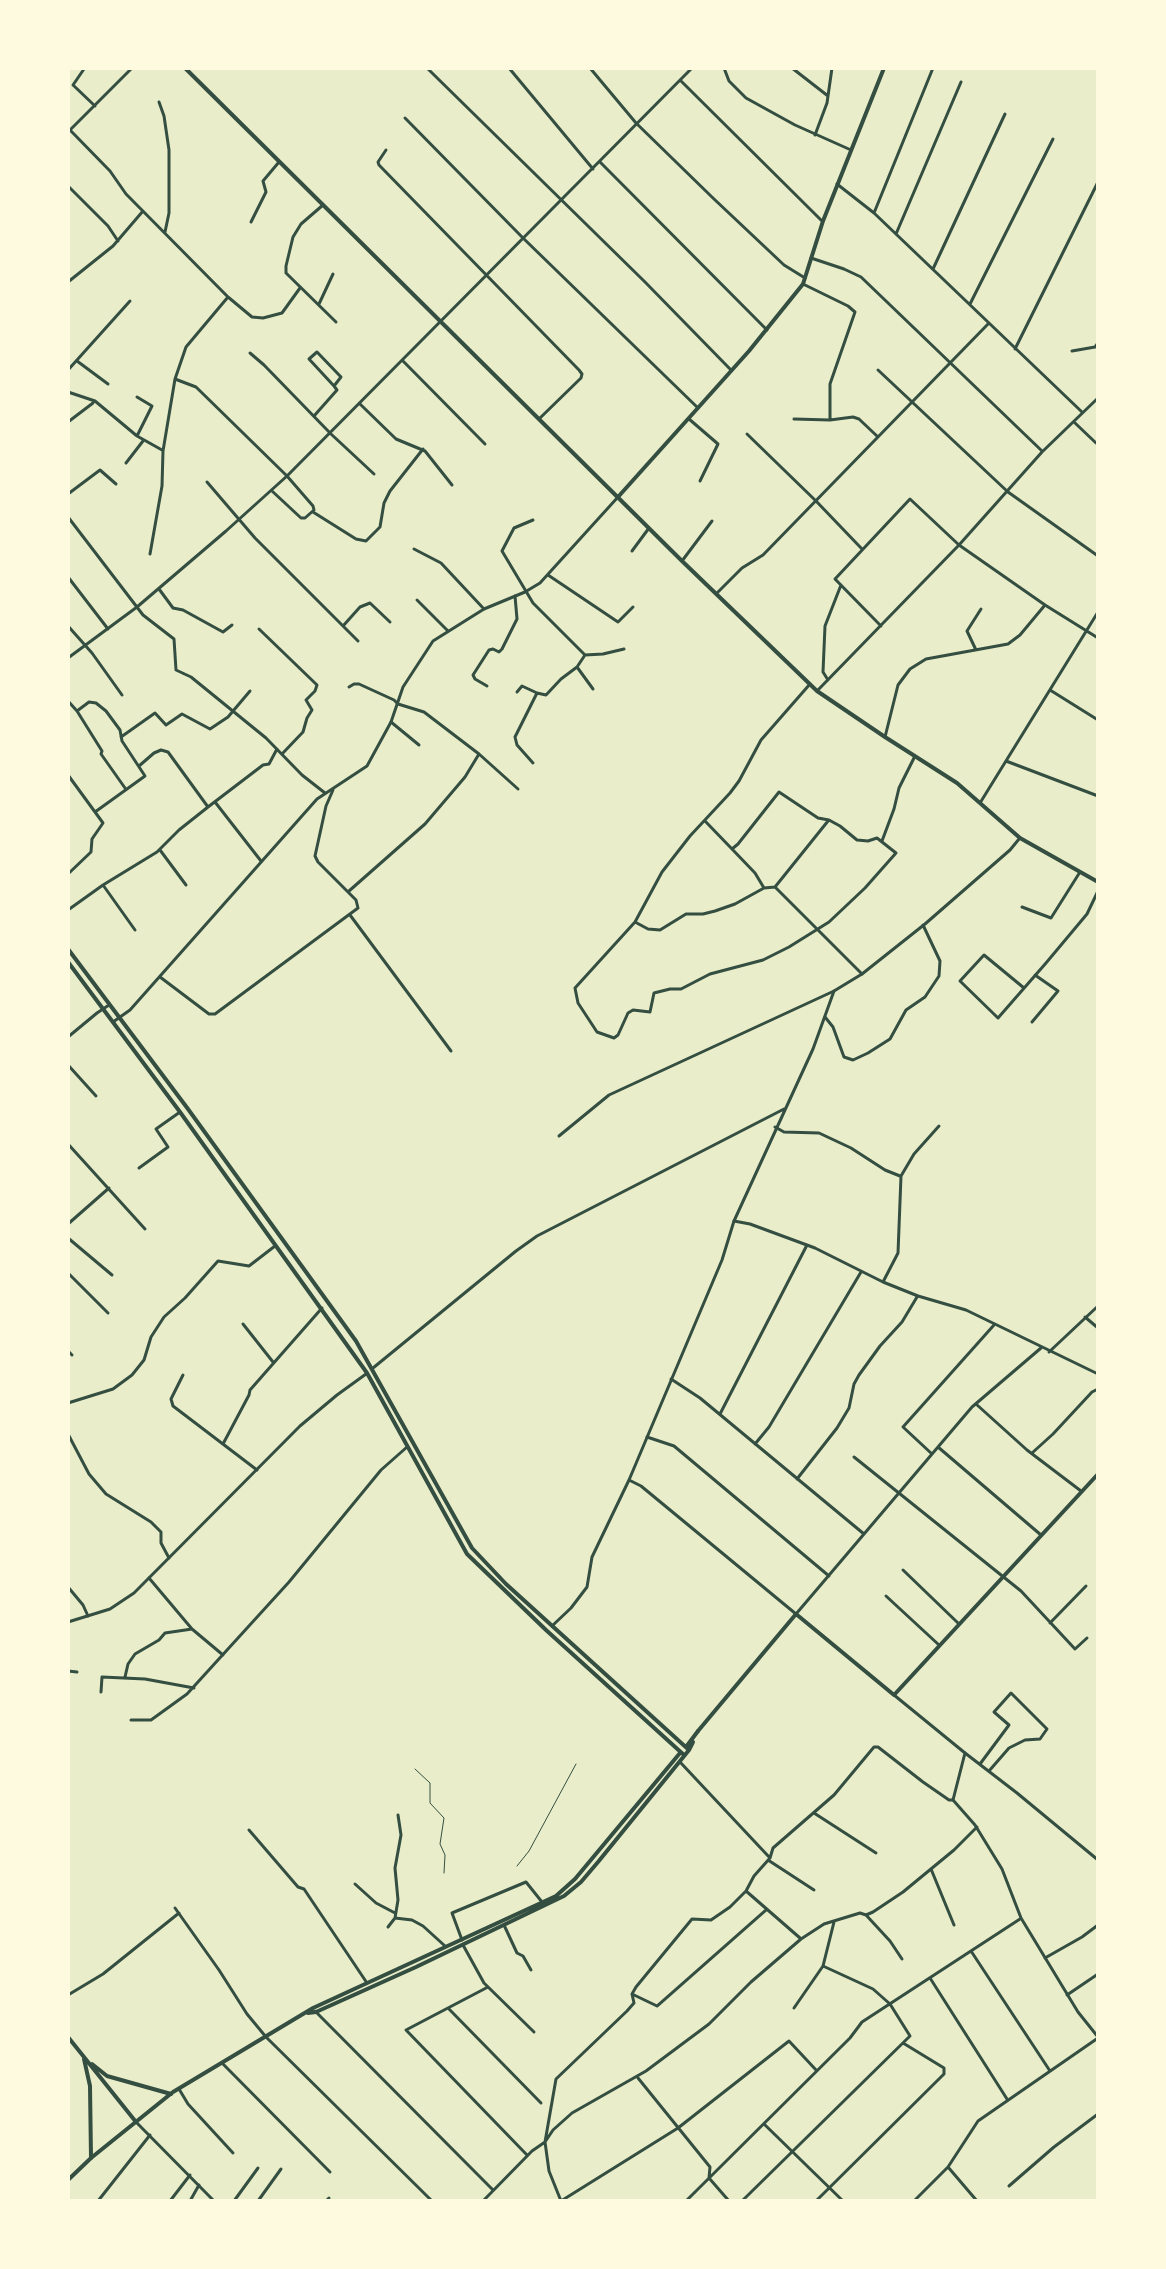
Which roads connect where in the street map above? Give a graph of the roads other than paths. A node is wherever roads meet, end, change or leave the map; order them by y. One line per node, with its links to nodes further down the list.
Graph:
1 (132, 68): 17 (street)
2 (185, 68): 27 (main road)
3 (427, 68): 32 (street)
4 (509, 68): 28 (street)
5 (590, 68): 20 (street)
6 (692, 68): 13 (street)
7 (724, 68): 22 (street)
8 (792, 68): 15 (street)
9 (832, 68): 15 (street)
10 (884, 68): 25 (main road)
11 (933, 68): 35 (street)
12 (84, 69): 17 (street)
13 (680, 80): 20 (street); 36 (street)
14 (961, 82): 39 (street)
15 (828, 96): 22 (street)
16 (159, 102): 38 (street)
17 (95, 106): 21 (street)
18 (1005, 114): 43 (street)
19 (405, 118): 40 (street)
20 (636, 123): 26 (street); 46 (street)
21 (69, 131): 34 (street)
22 (815, 135): 25 (street)
23 (1053, 139): 52 (street)
24 (386, 150): 45 (street)
25 (852, 150): 30 (main road)
26 (600, 161): 28 (street); 56 (street)
27 (279, 162): 33 (main road); 37 (street)
28 (593, 169): 32 (street)
29 (1098, 182): 58 (street)
30 (837, 184): 35 (street); 36 (main road)
31 (68, 186): 41 (street)
32 (562, 200): 40 (street); 65 (street)
33 (323, 205): 48 (street); 53 (main road)
34 (143, 210): 38 (street); 41 (street)
35 (874, 213): 39 (street)
36 (823, 221): 42 (main road)
37 (251, 222)
38 (165, 232): 49 (street)
39 (896, 234): 43 (street)
40 (523, 238): 45 (street); 76 (street)
41 (118, 241): 47 (street)
42 (811, 258): 46 (main road); 63 (street)
43 (933, 269): 52 (street)
44 (333, 274): 51 (street)
45 (486, 275): 53 (street); 79 (street)
46 (804, 281): 56 (main road); 82 (street)
47 (68, 282)
48 (300, 288): 49 (street); 51 (street)
49 (228, 297): 67 (street)
50 (130, 301): 62 (street)
51 (319, 304): 54 (street)
52 (970, 304): 55 (street)
53 (441, 321): 61 (street); 79 (main road)
54 (336, 322)
55 (989, 323): 58 (street); 63 (street)
56 (767, 330): 65 (main road)
57 (1098, 343): 59 (street)
58 (1015, 349): 77 (street)
59 (1072, 351)
60 (250, 353): 78 (street)
61 (402, 360): 75 (street); 91 (street)
62 (77, 361): 64 (street); 68 (street)
63 (950, 363): 74 (street); 94 (street)
64 (68, 370)
65 (731, 370): 76 (main road)
66 (878, 370): 74 (street)
67 (175, 379): 93 (street); 97 (street)
68 (108, 384)
69 (334, 386): 69 (street); 78 (street)
70 (68, 392): 73 (street)
71 (137, 397): 87 (street)
72 (1098, 398): 77 (street)
73 (95, 401): 83 (street); 87 (street)
74 (912, 402): 88 (street); 103 (street)
75 (360, 404): 85 (street); 92 (street)
76 (698, 408): 80 (main road)
77 (1082, 412): 84 (street)
78 (314, 416): 85 (street)
79 (539, 419): 105 (main road)
80 (688, 419): 98 (street); 105 (main road)
81 (794, 419): 82 (street)
82 (830, 420): 88 (street)
83 (68, 422)
84 (1074, 422): 90 (street); 94 (street)
85 (331, 434): 96 (street); 97 (street)
86 (747, 434): 106 (street)
87 (137, 436): 89 (street)
88 (878, 437): 106 (street)
89 (143, 441): 93 (street); 95 (street)
90 (1098, 442)
91 (485, 444)
92 (423, 449): 101 (street); 107 (street)
93 (163, 451): 117 (street)
94 (1042, 452): 103 (street)
95 (126, 463)
96 (374, 474)
97 (287, 476): 102 (street); 107 (street)
98 (700, 481)
99 (207, 482): 109 (street)
100 (116, 484): 104 (street)
101 (452, 485)
102 (272, 491): 107 (street); 109 (street)
103 (1008, 492): 113 (street); 118 (street)
104 (68, 494)
105 (618, 497): 112 (main road); 120 (street)
106 (816, 501): 115 (street); 125 (street)
107 (312, 512)
108 (68, 517): 129 (street)
109 (240, 520): 123 (street); 137 (street)
110 (533, 520): 124 (street)
111 (712, 521): 119 (street)
112 (649, 528): 116 (street); 119 (main road)
113 (959, 545): 115 (street); 128 (street); 138 (street)
114 (414, 549): 131 (street)
115 (862, 549): 122 (street)
116 (632, 551)
117 (150, 554)
118 (1098, 556)
119 (682, 561): 125 (main road)
120 (548, 575): 124 (street); 130 (street)
121 (68, 577): 139 (street)
122 (841, 585): 138 (street); 151 (street)
123 (158, 588): 129 (street); 135 (street)
124 (525, 592): 126 (street); 148 (street)
125 (715, 594): 152 (main road)
126 (515, 596): 131 (street); 153 (street)
127 (417, 600): 142 (street)
128 (1045, 605): 141 (street); 147 (street)
129 (137, 607): 139 (street); 165 (street)
130 (633, 607)
131 (484, 609): 142 (street)
132 (981, 609): 147 (street)
133 (1098, 612): 141 (street)
134 (390, 622): 137 (street)
135 (232, 625)
136 (68, 626): 145 (street)
137 (343, 626): 144 (street)
138 (881, 626): 151 (street)
139 (108, 629): 145 (street)
140 (259, 629): 172 (street)
141 (1086, 631): 143 (street); 156 (street)
142 (449, 632): 163 (street)
143 (1098, 638)
144 (358, 641)
145 (84, 646): 149 (street); 161 (street)
146 (624, 649): 148 (street)
147 (976, 650): 169 (street)
148 (585, 655): 150 (street)
149 (68, 658)
150 (577, 667): 155 (street); 160 (street)
151 (828, 680): 158 (street)
152 (810, 684): 158 (main road); 189 (street)
153 (487, 686)
154 (349, 687): 163 (street)
155 (593, 689)
156 (1050, 690): 166 (street); 175 (street)
157 (250, 691): 165 (street)
158 (817, 691): 169 (main road)
159 (517, 692): 160 (street)
160 (537, 693): 176 (street)
161 (122, 695)
162 (68, 701): 164 (street)
163 (398, 704): 167 (street); 173 (street)
164 (77, 711): 168 (street); 179 (street)
165 (234, 711): 168 (street); 171 (street)
166 (1098, 720)
167 (391, 722): 170 (street); 181 (street)
168 (121, 737): 177 (street)
169 (885, 737): 174 (main road)
170 (419, 745)
171 (277, 749): 172 (street); 184 (street)
172 (282, 754): 182 (street)
173 (479, 754): 180 (street); 202 (street)
174 (915, 756): 185 (main road); 191 (street)
175 (1006, 761): 183 (street); 185 (street)
176 (533, 763)
177 (139, 766): 179 (street); 186 (street)
178 (68, 775): 187 (street)
179 (126, 789): 187 (street)
180 (518, 789)
181 (333, 790): 182 (street); 202 (street)
182 (325, 793): 194 (street)
183 (1098, 796)
184 (215, 802): 186 (street); 194 (street)
185 (980, 803): 190 (main road)
186 (208, 807): 193 (street)
187 (95, 812): 196 (street)
188 (829, 820): 191 (street); 192 (street); 200 (street)
189 (705, 821): 192 (street); 207 (street)
190 (1020, 838): 195 (main road); 208 (street)
191 (882, 841): 210 (street)
192 (732, 849): 201 (street)
193 (160, 850): 198 (street); 199 (street)
194 (261, 861): 215 (street)
195 (1080, 872): 197 (main road); 204 (street)
196 (68, 874)
197 (1098, 882)
198 (103, 885): 205 (street); 209 (street)
199 (186, 885)
200 (775, 887): 201 (street); 210 (street)
201 (764, 888): 207 (street)
202 (349, 891): 206 (street)
203 (1098, 891): 214 (street)
204 (1022, 907)
205 (68, 910)
206 (350, 915): 215 (street); 225 (street)
207 (635, 922): 210 (street)
208 (923, 925): 213 (street); 220 (street)
209 (135, 930)
210 (816, 930): 213 (street)
211 (68, 949): 218 (main road)
212 (68, 962): 219 (main road)
213 (862, 974): 217 (street)
214 (1035, 975): 216 (street); 223 (street)
215 (160, 977): 221 (street)
216 (1024, 988): 216 (street)
217 (834, 991): 220 (street); 232 (street)
218 (111, 1004): 219 (street); 221 (main road)
219 (103, 1009): 222 (main road); 224 (street)
220 (825, 1017): 228 (street)
221 (120, 1018): 222 (street); 260 (main road)
222 (113, 1022): 229 (main road)
223 (1032, 1022)
224 (68, 1037)
225 (451, 1051)
226 (68, 1065): 227 (street)
227 (96, 1096)
228 (784, 1109): 231 (street); 260 (street)
229 (180, 1112): 234 (street); 242 (main road)
230 (939, 1126): 235 (street)
231 (775, 1127): 235 (street); 237 (street)
232 (559, 1136)
233 (68, 1144): 236 (street)
234 (139, 1168)
235 (901, 1176): 246 (street)
236 (109, 1188): 238 (street); 239 (street)
237 (734, 1221): 241 (street); 264 (street)
238 (68, 1224)
239 (145, 1229)
240 (68, 1238): 245 (street)
241 (807, 1245): 243 (street); 268 (street)
242 (275, 1246): 249 (main road); 266 (street)
243 (861, 1272): 246 (street); 272 (street)
244 (68, 1273): 250 (street)
245 (112, 1275)
246 (883, 1282): 247 (street)
247 (918, 1296): 253 (street); 280 (street)
248 (1098, 1306): 251 (street)
249 (322, 1308): 259 (street); 261 (main road)
250 (108, 1313)
251 (1085, 1317): 254 (street); 257 (street)
252 (243, 1324): 259 (street)
253 (995, 1324): 255 (street); 276 (street)
254 (1098, 1328)
255 (1041, 1348): 257 (street); 267 (street)
256 (68, 1351): 258 (street)
257 (1049, 1352): 262 (street)
258 (72, 1355)
259 (273, 1362): 271 (street)
260 (373, 1368): 299 (main road)
261 (367, 1373): 273 (main road); 278 (street)
262 (1098, 1374)
263 (183, 1375): 271 (street)
264 (671, 1379): 268 (street); 270 (street)
265 (1098, 1389): 275 (street)
266 (68, 1403)
267 (976, 1404): 274 (street); 275 (street)
268 (720, 1414): 272 (street)
269 (68, 1434): 286 (street)
270 (647, 1437): 281 (street); 288 (street)
271 (223, 1444): 278 (street)
272 (755, 1444): 280 (street)
273 (407, 1447): 301 (main road); 304 (street)
274 (938, 1447): 276 (street); 285 (street)
275 (1031, 1453): 283 (street)
276 (932, 1454): 282 (street)
277 (854, 1457): 282 (street)
278 (257, 1470): 286 (street)
279 (1098, 1474): 283 (main road)
280 (797, 1479): 284 (street)
281 (629, 1480): 294 (street); 299 (street)
282 (900, 1492): 284 (street); 289 (street)
283 (1081, 1492): 285 (main road)
284 (864, 1534): 288 (street)
285 (1041, 1535): 289 (main road)
286 (169, 1558): 290 (street)
287 (903, 1570): 297 (street)
288 (829, 1576): 294 (street)
289 (1003, 1576): 297 (main road); 298 (street)
290 (149, 1578): 295 (street); 300 (street)
291 (1086, 1586): 298 (street)
292 (68, 1587): 295 (street)
293 (886, 1596): 303 (street)
294 (796, 1614): 310 (main road); 312 (main road)
295 (88, 1616): 296 (street)
296 (68, 1622)
297 (959, 1623): 303 (main road)
298 (1050, 1623): 302 (street)
299 (552, 1626): 301 (main road); 312 (main road)
300 (192, 1629): 304 (street); 307 (street)
301 (546, 1630): 314 (main road)
302 (1087, 1638)
303 (939, 1645): 310 (main road)
304 (223, 1655): 308 (street)
305 (68, 1671): 306 (street)
306 (77, 1672)
307 (125, 1677): 308 (street); 309 (street)
308 (194, 1688): 311 (street)
309 (101, 1692)
310 (894, 1695): 313 (street)
311 (131, 1720)
312 (687, 1749): 314 (main road)
313 (965, 1753): 317 (street); 320 (street)
314 (682, 1754): 315 (main road)
315 (677, 1760): 326 (street); 334 (main road); 342 (main road)
316 (576, 1764): 328 (lane)
317 (980, 1764): 319 (street); 319 (street)
318 (415, 1769): 330 (lane)
319 (989, 1771): 327 (street)
320 (953, 1800): 321 (street); 323 (street)
321 (814, 1813): 325 (street); 326 (street)
322 (398, 1815): 338 (street)
323 (977, 1827): 329 (street); 340 (street)
324 (249, 1830): 357 (street)
325 (876, 1853)
326 (769, 1859): 332 (street); 333 (street)
327 (1098, 1860)
328 (517, 1866)
329 (931, 1869): 339 (street); 343 (street)
330 (444, 1873)
331 (355, 1884): 338 (street)
332 (814, 1890)
333 (746, 1891): 336 (street); 359 (street)
334 (542, 1902): 346 (main road); 348 (street)
335 (175, 1908): 337 (street)
336 (767, 1909): 347 (street); 359 (street)
337 (179, 1913): 360 (street); 368 (street)
338 (395, 1915): 345 (street); 349 (street)
339 (866, 1915): 341 (street); 352 (street)
340 (1021, 1918): 350 (street); 351 (street)
341 (834, 1922): 347 (street); 353 (street)
342 (504, 1925): 346 (main road); 354 (street)
343 (954, 1925)
344 (1098, 1925): 351 (street)
345 (388, 1927)
346 (482, 1934): 348 (main road)
347 (801, 1939): 375 (street)
348 (463, 1942): 349 (main road); 358 (street); 365 (main road)
349 (446, 1948): 357 (main road)
350 (971, 1951): 356 (street); 374 (street)
351 (1045, 1958): 361 (street)
352 (902, 1959)
353 (823, 1966): 362 (street); 363 (street)
354 (531, 1970)
355 (1098, 1974): 361 (street)
356 (930, 1978): 362 (street); 378 (street)
357 (367, 1983): 365 (main road)
358 (488, 1987): 364 (street); 366 (street)
359 (632, 1994): 385 (street)
360 (68, 1995)
361 (1067, 1995): 369 (street)
362 (890, 2004): 370 (street); 373 (street)
363 (794, 2008)
364 (449, 2009): 379 (street); 388 (street)
365 (315, 2010): 368 (main road); 400 (street)
366 (534, 2032)
367 (68, 2037): 371 (main road)
368 (266, 2037): 372 (main road); 407 (street)
369 (1098, 2037): 374 (street)
370 (903, 2043): 386 (street); 399 (street)
371 (84, 2057): 377 (main road); 381 (main road); 389 (main road)
372 (222, 2063): 376 (main road); 393 (street)
373 (817, 2071): 382 (street); 383 (street)
374 (1050, 2071): 378 (street)
375 (637, 2076): 383 (street); 385 (street)
376 (179, 2089): 377 (main road); 387 (street)
377 (171, 2094): 381 (main road)
378 (1008, 2100): 390 (street)
379 (541, 2103)
380 (1098, 2114): 398 (street)
381 (136, 2122): 384 (street); 389 (main road)
382 (764, 2124): 386 (street); 395 (street)
383 (678, 2128): 395 (street); 409 (street)
384 (150, 2135): 394 (street); 401 (street)
385 (545, 2142): 388 (street); 409 (street)
386 (792, 2152): 399 (street); 412 (street)
387 (233, 2153)
388 (527, 2155): 400 (street)
389 (91, 2158): 396 (main road)
390 (948, 2167): 415 (street); 416 (street)
391 (258, 2168): 405 (street)
392 (281, 2169): 406 (street)
393 (330, 2172)
394 (190, 2175): 397 (street); 402 (street)
395 (709, 2178): 410 (street); 411 (street)
396 (68, 2180)
397 (199, 2185): 403 (street); 404 (street)
398 (1009, 2186)
399 (829, 2188): 413 (street); 414 (street)
400 (493, 2191): 408 (street)
401 (98, 2201)
402 (170, 2201)
403 (190, 2201)
404 (214, 2201)
405 (234, 2201)
406 (258, 2201)
407 (432, 2201)
408 (483, 2201)
409 (561, 2201)
410 (686, 2201)
411 (729, 2201)
412 (742, 2201)
413 (816, 2201)
414 (843, 2201)
415 (914, 2201)
416 (977, 2201)

